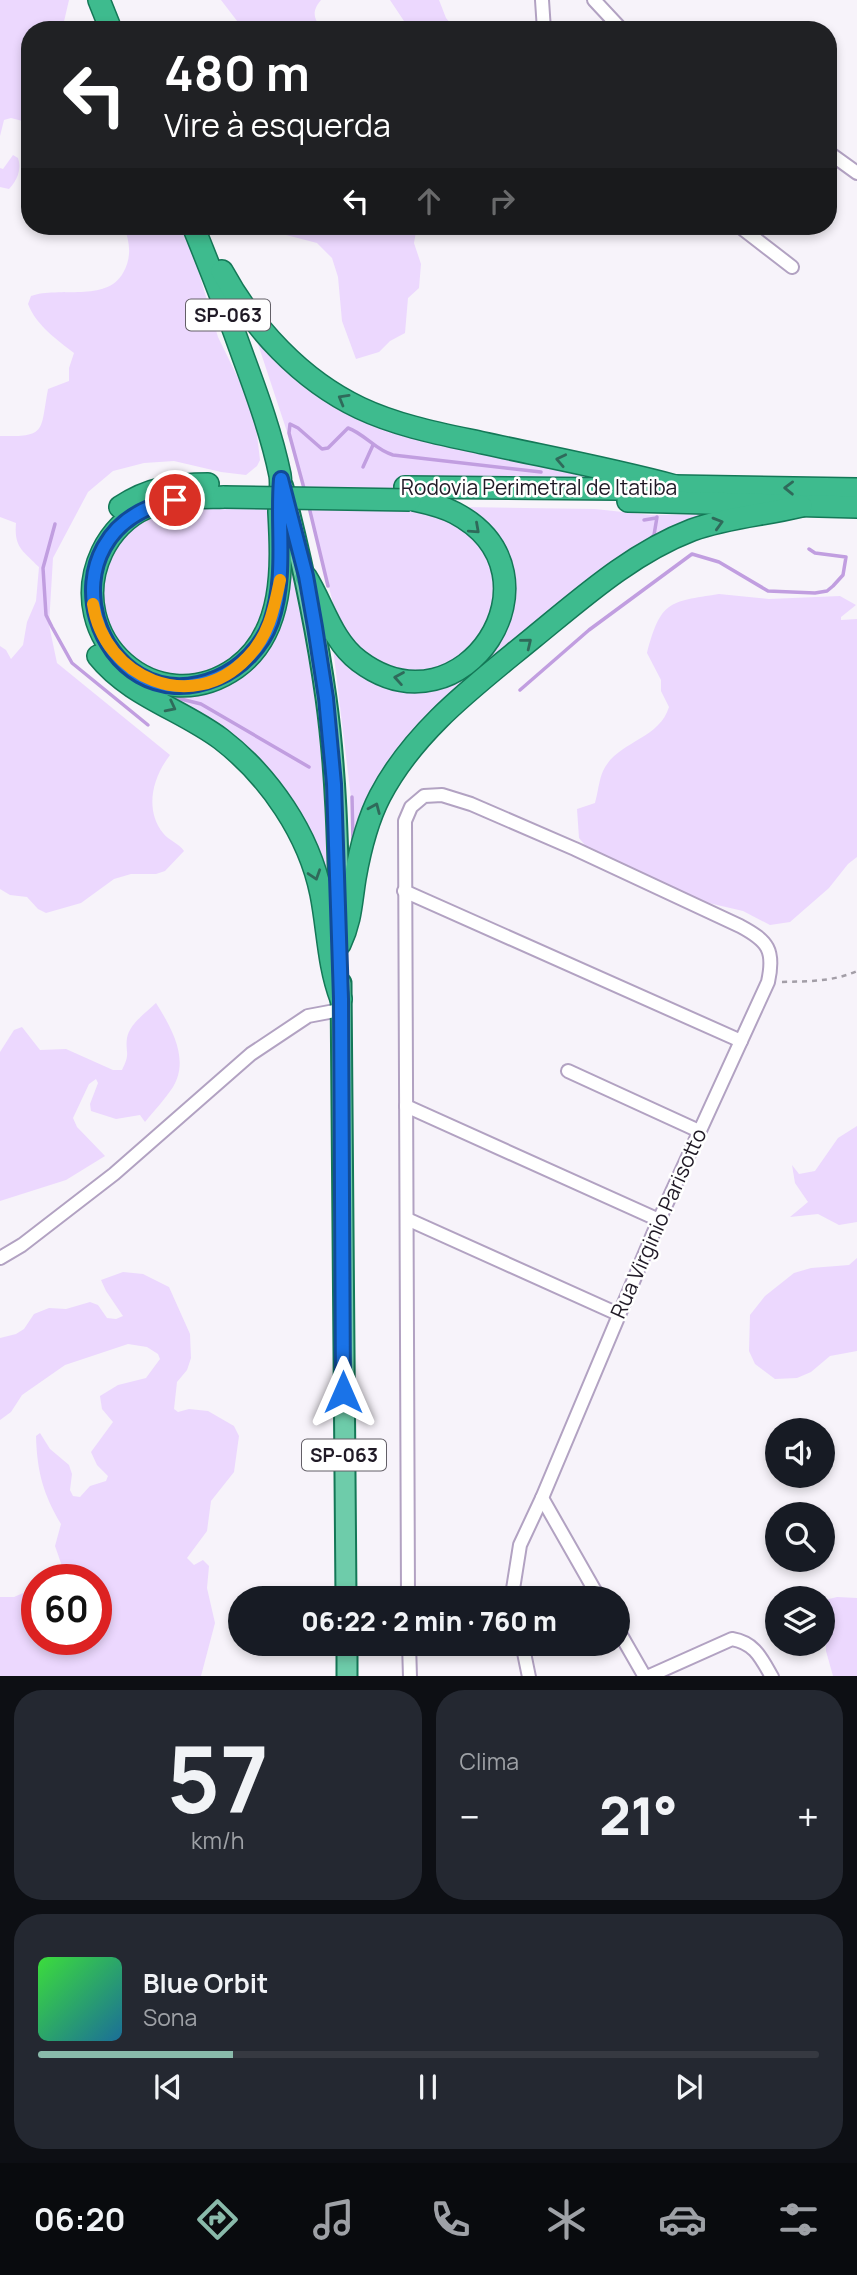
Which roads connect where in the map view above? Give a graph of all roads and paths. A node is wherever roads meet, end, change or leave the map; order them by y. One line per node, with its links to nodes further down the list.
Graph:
1 (99, 0): 4 (highway)
2 (542, 0): 5 (street)
3 (594, 0): 6 (street)
4 (107, 21)
5 (543, 21)
6 (614, 21)
7 (837, 159): 8 (street)
8 (857, 173)
9 (197, 235): 13 (highway, SP-063)
10 (204, 235): 14 (highway, one-way to 10)
11 (751, 235): 12 (street)
12 (792, 267)
13 (281, 479): 16 (highway); 20 (main road, SP-063)
14 (675, 486): 15 (highway, Rodovia Perimetral de Itatiba, one-way to 14); 17 (highway, Rodovia Perimetral de Itatiba)
15 (857, 489)
16 (223, 491): 17 (highway, Rodovia Perimetral de Itatiba, bridge); 25 (highway, one-way to 25)
17 (410, 496): 18 (highway, Rodovia Perimetral de Itatiba); 20 (highway, one-way to 20)
18 (801, 506): 19 (highway, Rodovia Perimetral de Itatiba); 22 (highway, one-way to 18)
19 (857, 507)
20 (306, 576): 22 (main road, SP-063)
21 (404, 891): 24 (street, Rua Virginio Parisotto); 26 (street); 28 (street)
22 (340, 944): 25 (main road, SP-063)
23 (857, 971): 24 (path)
24 (768, 982): 26 (street, Rua Virginio Parisotto)
25 (341, 1004): 32 (street); 35 (main road, SP-063)
26 (741, 1041): 29 (street, Rua Virginio Parisotto)
27 (568, 1071): 29 (street)
28 (405, 1106): 30 (street); 31 (street)
29 (699, 1131): 31 (street, Rua Virginio Parisotto)
30 (407, 1219): 33 (street); 36 (street)
31 (659, 1220): 33 (street, Rua Virginio Parisotto)
32 (0, 1258)
33 (618, 1314): 34 (street, Rua Virginio Parisotto)
34 (542, 1499): 37 (street, Rua Virginio Parisotto); 38 (street)
35 (346, 1586)
36 (408, 1586)
37 (513, 1586)
38 (592, 1586)
39 (630, 1650): 46 (street)
40 (346, 1656): 43 (main road)
41 (409, 1656): 44 (street)
42 (525, 1656): 45 (street)
43 (347, 1676)
44 (410, 1676)
45 (529, 1676)
46 (646, 1676): 47 (street)
47 (772, 1676)

